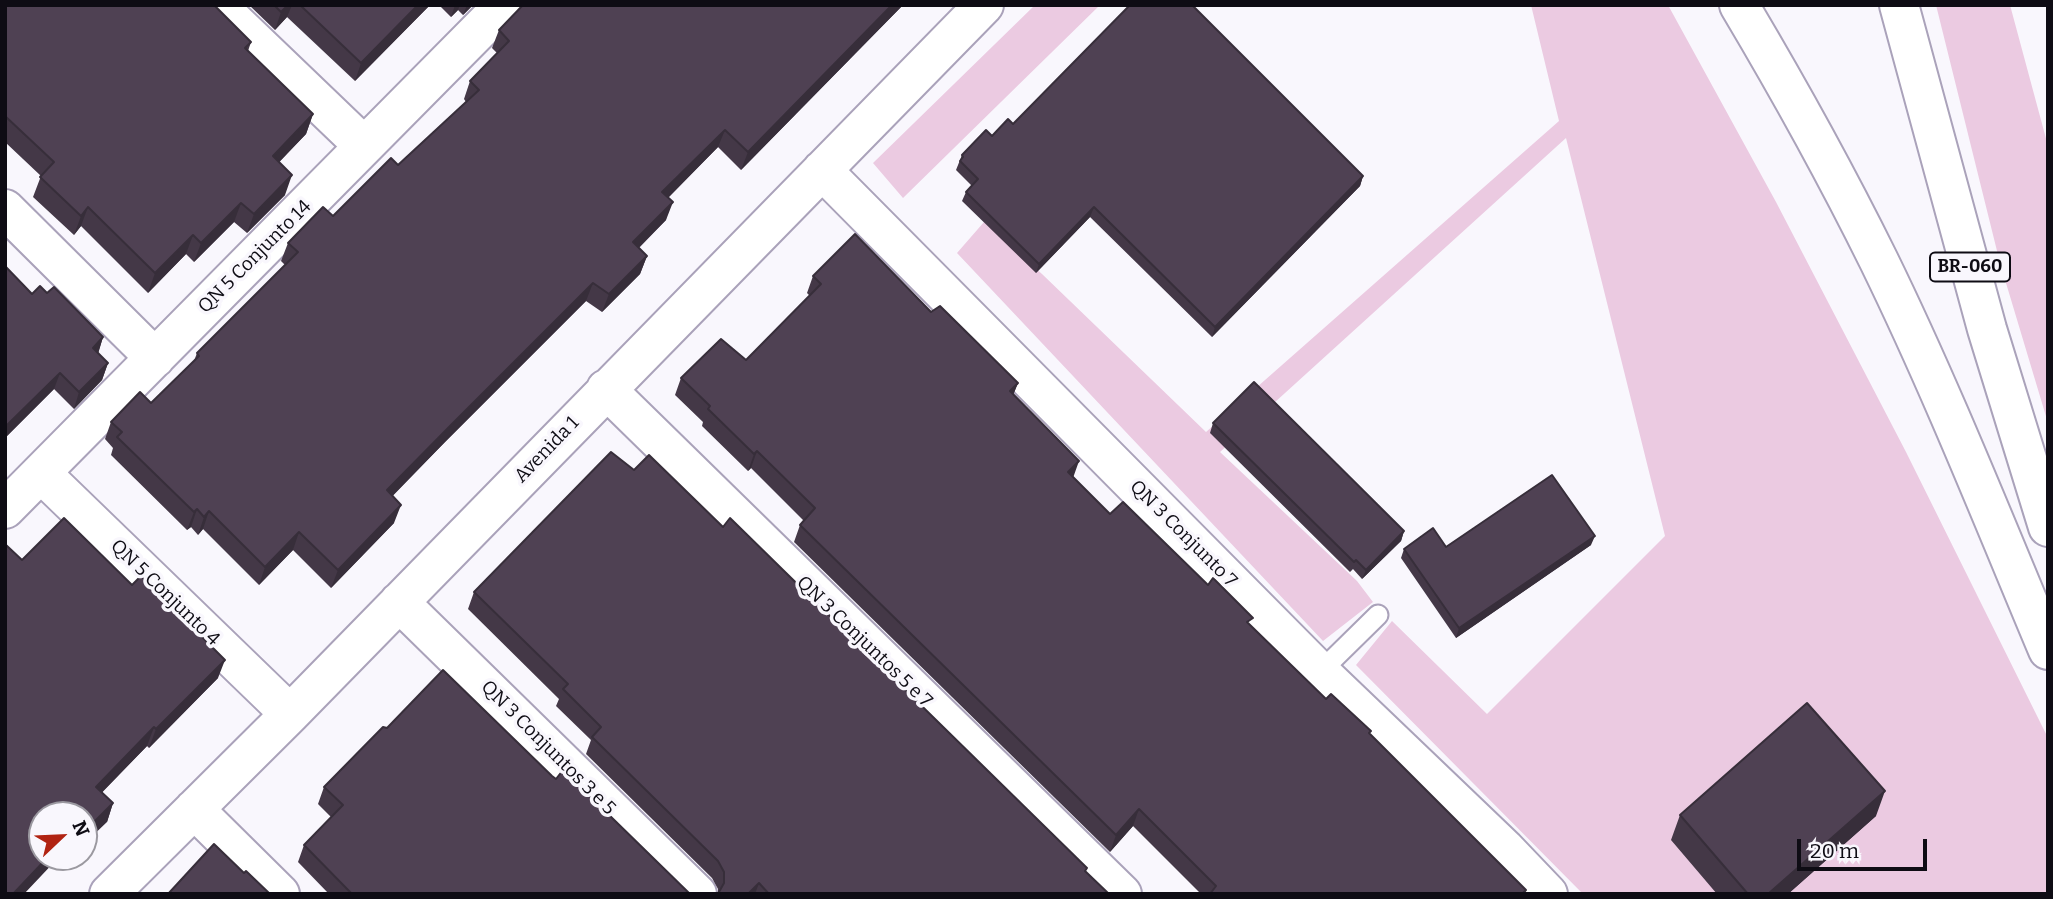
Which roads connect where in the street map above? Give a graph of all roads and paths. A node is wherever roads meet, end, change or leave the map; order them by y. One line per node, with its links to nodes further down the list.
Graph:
1 (218, 5): 6 (main road)
2 (504, 5): 6 (main road, QN 5 Conjunto 14)
3 (984, 5): 7 (main road, Avenida 1)
4 (1739, 5): 16 (main road)
5 (1899, 5): 13 (main road, BR-060)
6 (364, 146): 9 (main road, QN 5 Conjunto 14)
7 (822, 170): 10 (main road, Avenida 1); 17 (main road, QN 3 Conjunto 7)
8 (5, 209): 9 (main road)
9 (155, 358): 11 (main road, QN 5 Conjunto 14)
10 (606, 389): 14 (main road, Avenida 1); 23 (main road, QN 3 Conjuntos 5 e 7)
11 (41, 473): 12 (main road, QN 5 Conjunto 14); 18 (main road, QN 5 Conjunto 4)
12 (5, 509)
13 (2048, 527)
14 (399, 601): 18 (main road, Avenida 1); 22 (main road, QN 3 Conjuntos 3 e 5)
15 (1378, 615): 17 (lane)
16 (2048, 650)
17 (1320, 672): 24 (main road, QN 3 Conjunto 7)
18 (289, 714): 19 (main road, Avenida 1)
19 (194, 809): 20 (main road, Avenida 1); 21 (main road)
20 (110, 894)
21 (280, 894)
22 (697, 894)
23 (1122, 894)
24 (1548, 894)

